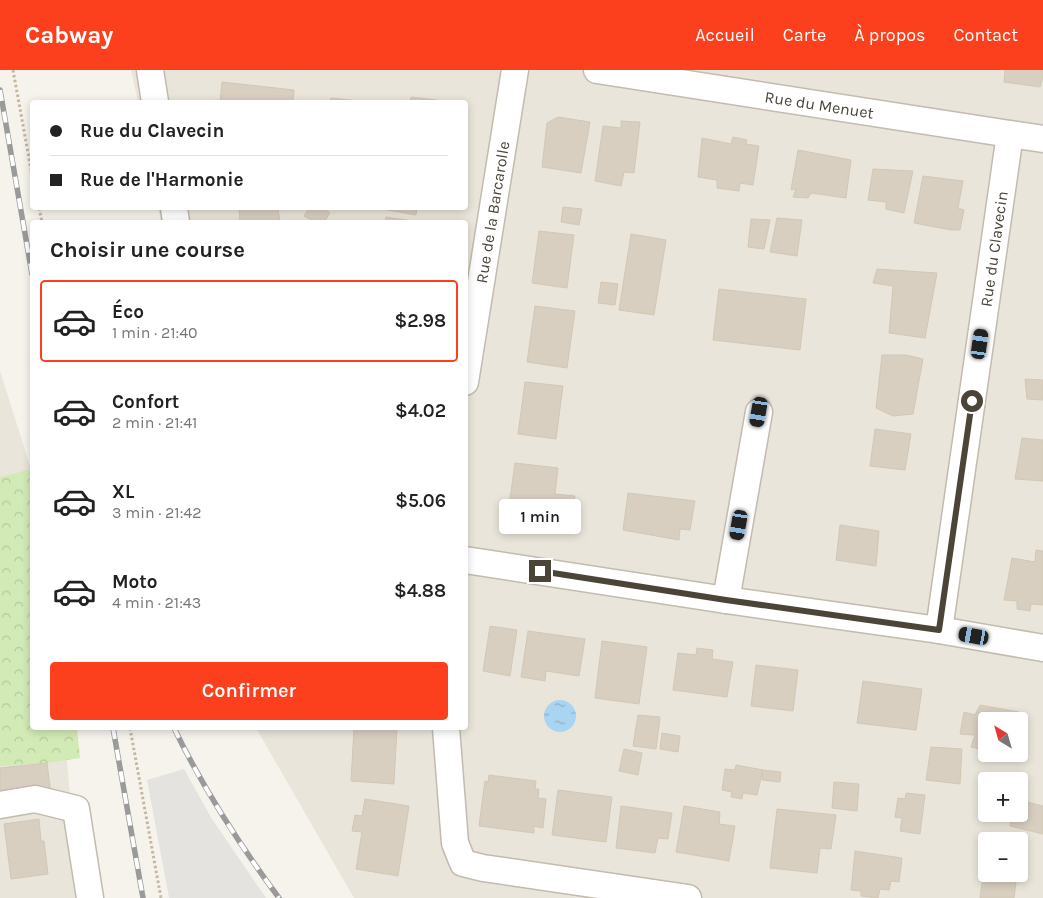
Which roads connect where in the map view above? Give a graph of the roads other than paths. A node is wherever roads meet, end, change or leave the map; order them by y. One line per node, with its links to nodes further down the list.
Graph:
1 (150, 70): 4 (street)
2 (515, 70): 7 (street, Rue de la Barcarolle)
3 (596, 70): 5 (street, Rue du Menuet)
4 (156, 100)
5 (1010, 134): 6 (street, Rue du Menuet); 11 (street, Rue du Clavecin)
6 (1043, 139)
7 (468, 363)
8 (759, 412): 10 (street)
9 (468, 560): 10 (street)
10 (726, 600): 11 (street)
11 (939, 630): 12 (street)
12 (1043, 648)
13 (446, 730): 16 (street)
14 (0, 804): 15 (street)
15 (90, 898)
16 (688, 898)

